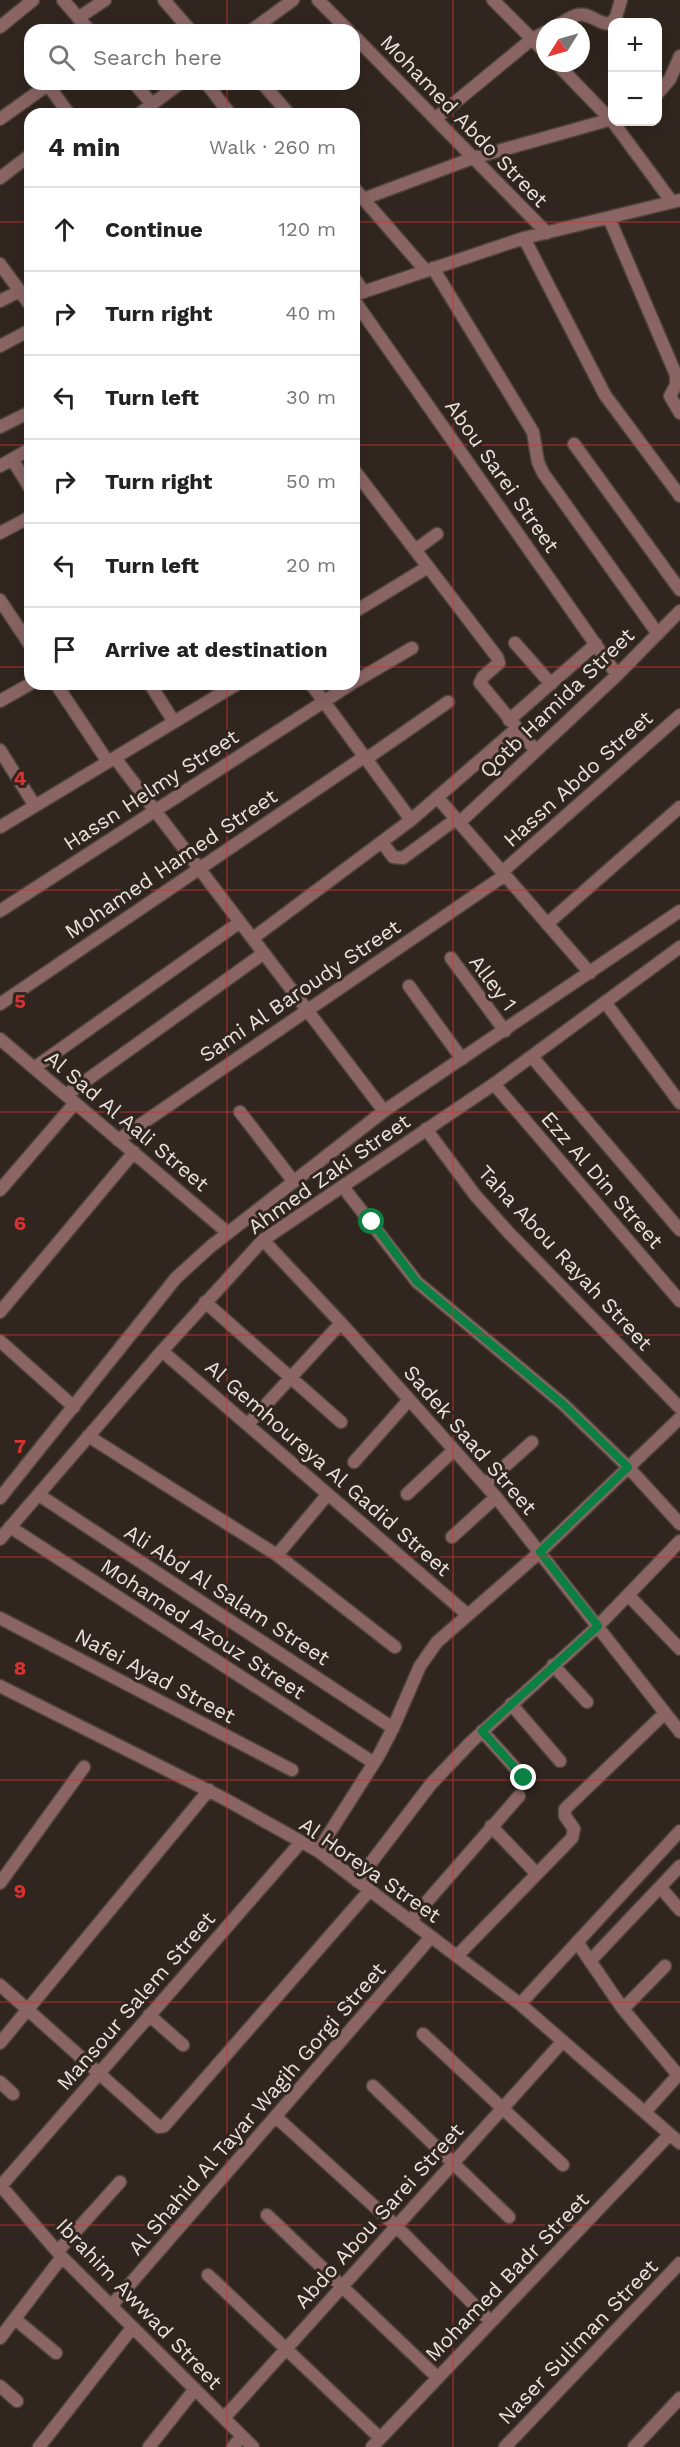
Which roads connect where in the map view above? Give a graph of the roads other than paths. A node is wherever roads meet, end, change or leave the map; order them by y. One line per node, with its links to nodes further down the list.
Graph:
1 (33, 0): 15 (street)
2 (63, 0): 9 (street)
3 (105, 0): 9 (street)
4 (164, 0): 12 (street)
5 (293, 0): 13 (street)
6 (318, 0): 14 (street)
7 (493, 0): 17 (street)
8 (621, 0): 10 (street)
9 (78, 18): 11 (street)
10 (573, 18)
11 (84, 24)
12 (185, 24)
13 (260, 24)
14 (342, 24)
15 (0, 27)
16 (536, 37): 17 (street)
17 (532, 39): 19 (street); 36 (street)
18 (360, 42): 36 (street, Mohamed Abdo Street)
19 (536, 43)
20 (680, 57): 22 (street)
21 (565, 72): 34 (street)
22 (662, 88)
23 (40, 90): 35 (street)
24 (52, 90): 30 (street)
25 (140, 90): 29 (street)
26 (171, 90): 29 (street)
27 (212, 90): 32 (street)
28 (268, 90): 33 (street)
29 (152, 104): 31 (street)
30 (65, 108)
31 (147, 108)
32 (225, 108)
33 (285, 108)
34 (608, 116)
35 (0, 119)
36 (435, 119): 39 (street, Mohamed Abdo Street)
37 (608, 121): 39 (street)
38 (617, 126): 44 (street)
39 (473, 158): 43 (street); 46 (street, Mohamed Abdo Street)
40 (24, 160): 41 (street)
41 (0, 178)
42 (360, 195): 43 (street)
43 (363, 199): 49 (street)
44 (676, 201): 45 (street)
45 (609, 218): 46 (street); 57 (street)
46 (547, 233): 47 (street)
47 (524, 238): 49 (street); 66 (street)
48 (0, 264): 50 (street)
49 (430, 270): 51 (street); 76 (street)
50 (20, 291): 52 (street); 53 (street)
51 (360, 293)
52 (24, 297)
53 (0, 301)
54 (360, 309): 79 (street, Abou Sarei Street)
55 (24, 333): 56 (street)
56 (0, 346)
57 (680, 413)
58 (24, 415): 59 (street)
59 (0, 428)
60 (574, 444): 72 (street)
61 (24, 452): 62 (street)
62 (12, 459): 63 (street); 64 (street)
63 (0, 466)
64 (24, 478)
65 (360, 478): 70 (street)
66 (680, 496)
67 (24, 521): 68 (street)
68 (0, 534)
69 (438, 534): 70 (street)
70 (415, 550): 71 (street)
71 (428, 567): 74 (street); 95 (street)
72 (680, 590)
73 (0, 600): 77 (street)
74 (360, 608)
75 (680, 611): 76 (street, Qotb Hamida Street)
76 (658, 633): 81 (street, Qotb Hamida Street)
77 (24, 636)
78 (515, 643): 83 (street)
79 (596, 644): 81 (street, Abou Sarei Street); 83 (street)
80 (412, 648): 82 (street, Hassn Helmy Street)
81 (617, 675): 97 (street, Qotb Hamida Street)
82 (360, 679)
83 (551, 684): 95 (street)
84 (24, 687): 90 (street)
85 (60, 690): 99 (street)
86 (154, 690): 94 (street)
87 (227, 690): 94 (street)
88 (315, 690): 91 (street)
89 (341, 690): 91 (street, Hassn Helmy Street)
90 (0, 701)
91 (323, 701): 98 (street); 103 (street, Hassn Helmy Street)
92 (448, 702): 98 (street, Mohamed Hamed Street)
93 (680, 715): 109 (street, Hassn Abdo Street)
94 (174, 722): 99 (street)
95 (513, 724): 97 (street); 100 (street)
96 (0, 750): 101 (street)
97 (536, 751): 105 (street, Qotb Hamida Street)
98 (365, 758): 104 (street); 108 (street, Mohamed Hamed Street)
99 (111, 760): 101 (street); 103 (street)
100 (437, 797): 104 (street); 105 (street)
101 (35, 806): 106 (street)
102 (680, 807): 113 (street)
103 (155, 810): 108 (street); 110 (street, Hassn Helmy Street)
104 (411, 820): 107 (street)
105 (457, 821): 107 (street, Qotb Hamida Street); 109 (street)
106 (0, 827)
107 (382, 842): 114 (street)
108 (199, 868): 112 (street); 121 (street, Mohamed Hamed Street)
109 (503, 874): 113 (street); 122 (street, Sami Al Baroudy Street)
110 (0, 911)
111 (680, 911): 118 (street, Ahmed Zaki Street)
112 (240, 922): 114 (street); 127 (street)
113 (546, 924): 118 (street)
114 (253, 939): 116 (street)
115 (680, 947): 120 (street, Ahmed Zaki Street)
116 (264, 953): 122 (street); 129 (street)
117 (451, 958): 123 (street, Alley 1)
118 (590, 974): 123 (street, Ahmed Zaki Street)
119 (409, 986): 126 (street)
120 (605, 1002): 125 (street, Ahmed Zaki Street); 130 (street)
121 (0, 1004)
122 (307, 1010): 131 (street); 134 (street, Sami Al Baroudy Street)
123 (504, 1030): 126 (street, Ahmed Zaki Street)
124 (0, 1039): 127 (street, Al Sad Al Aali Street)
125 (532, 1057): 128 (street, Ahmed Zaki Street); 139 (street)
126 (462, 1059): 131 (street, Ahmed Zaki Street)
127 (34, 1068): 129 (street, Al Sad Al Aali Street)
128 (494, 1084): 133 (street, Ahmed Zaki Street); 142 (street, Ezz Al Din Street)
129 (71, 1099): 134 (street, Al Sad Al Aali Street); 138 (street)
130 (680, 1103)
131 (384, 1111): 136 (street, Ahmed Zaki Street)
132 (240, 1112): 136 (street)
133 (426, 1129): 137 (street, Ahmed Zaki Street); 151 (street, Taha Abou Rayah Street)
134 (118, 1140): 135 (street, Al Sad Al Aali Street)
135 (134, 1152): 140 (street, Al Sad Al Aali Street); 144 (street)
136 (294, 1182): 140 (street, Ahmed Zaki Street)
137 (343, 1187): 141 (street, Ahmed Zaki Street); 159 (street)
138 (0, 1190)
139 (680, 1230)
140 (228, 1233): 150 (street, Ahmed Zaki Street)
141 (263, 1240): 143 (street, Ahmed Zaki Street); 145 (street, Sadek Saad Street)
142 (680, 1300)
143 (205, 1302): 147 (street, Ahmed Zaki Street); 148 (street)
144 (0, 1312)
145 (341, 1323): 148 (street); 149 (street, Sadek Saad Street)
146 (0, 1341): 150 (street)
147 (162, 1351): 154 (street, Al Gemhoureya Al Gadid Street); 155 (street, Ahmed Zaki Street)
148 (291, 1376): 153 (street); 154 (street)
149 (409, 1400): 157 (street, Sadek Saad Street); 158 (street)
150 (74, 1407): 165 (street, Ahmed Zaki Street)
151 (680, 1408)
152 (680, 1418): 159 (street)
153 (341, 1422)
154 (248, 1424): 161 (street, Al Gemhoureya Al Gadid Street)
155 (88, 1436): 163 (street, Ahmed Zaki Street); 172 (street)
156 (532, 1442): 160 (street)
157 (454, 1450): 160 (street, Sadek Saad Street); 162 (street)
158 (354, 1462)
159 (628, 1467): 166 (street); 171 (street)
160 (485, 1484): 164 (street, Sadek Saad Street)
161 (328, 1494): 172 (street); 174 (street, Al Gemhoureya Al Gadid Street)
162 (407, 1494)
163 (39, 1495): 167 (street, Ahmed Zaki Street); 184 (street, Ali Abd Al Salam Street)
164 (496, 1497): 168 (street); 171 (street, Sadek Saad Street)
165 (0, 1498)
166 (680, 1524)
167 (10, 1527): 169 (street, Ahmed Zaki Street); 188 (street, Mohamed Azouz Street)
168 (452, 1537)
169 (0, 1539)
170 (680, 1541): 173 (street)
171 (540, 1552): 174 (street); 176 (street, Sadek Saad Street)
172 (277, 1556): 177 (street)
173 (629, 1596): 176 (street); 178 (street)
174 (468, 1615): 184 (street)
175 (0, 1618): 190 (street, Nafei Ayad Street)
176 (598, 1626): 179 (street); 183 (street, Sadek Saad Street)
177 (395, 1647)
178 (680, 1648)
179 (553, 1665): 181 (street); 182 (street)
180 (0, 1686): 192 (street, Al Horeya Street)
181 (586, 1702)
182 (511, 1704): 185 (street); 187 (street)
183 (665, 1713): 186 (street, Sadek Saad Street); 199 (street)
184 (393, 1728): 188 (street)
185 (482, 1731): 191 (street); 200 (street)
186 (680, 1732)
187 (560, 1761)
188 (374, 1763): 197 (street)
189 (84, 1767): 201 (street)
190 (292, 1770)
191 (524, 1778)
192 (209, 1790): 196 (street, Al Horeya Street); 214 (street)
193 (519, 1796): 194 (street)
194 (491, 1826): 199 (street); 205 (street)
195 (680, 1831): 207 (street)
196 (301, 1842): 197 (street, Al Horeya Street); 215 (street, Mansour Salem Street)
197 (318, 1851): 200 (street, Al Horeya Street)
198 (680, 1866): 202 (street)
199 (537, 1874): 208 (street)
200 (357, 1881): 203 (street, Al Horeya Street)
201 (0, 1883)
202 (660, 1887): 204 (street); 209 (street)
203 (369, 1891): 205 (street, Al Horeya Street); 220 (street)
204 (680, 1910)
205 (410, 1921): 206 (street, Al Horeya Street)
206 (432, 1937): 208 (street, Al Horeya Street); 227 (street, Al Shahid Al Tayar Wagih Gorgi Street)
207 (577, 1942): 209 (street); 212 (street)
208 (457, 1956): 212 (street, Al Horeya Street)
209 (590, 1961): 213 (street)
210 (665, 1966): 213 (street)
211 (0, 1985): 214 (street)
212 (520, 2004): 217 (street, Al Horeya Street)
213 (623, 2008): 221 (street)
214 (28, 2010): 218 (street); 220 (street)
215 (149, 2015): 219 (street); 220 (street, Mansour Salem Street)
216 (423, 2034): 225 (street)
217 (563, 2041): 225 (street, Abdo Abou Sarei Street); 226 (street, Al Horeya Street)
218 (0, 2043)
219 (183, 2045)
220 (99, 2073): 233 (street, Mansour Salem Street)
221 (679, 2074): 226 (street)
222 (0, 2082): 224 (street)
223 (374, 2086): 230 (street)
224 (13, 2094)
225 (502, 2108): 230 (street, Abdo Abou Sarei Street); 231 (street)
226 (645, 2112): 228 (street, Al Horeya Street)
227 (276, 2117): 236 (street); 241 (street, Al Shahid Al Tayar Wagih Gorgi Street)
228 (670, 2134): 229 (street, Al Horeya Street); 243 (street, Mohamed Badr Street)
229 (680, 2143)
230 (453, 2163): 235 (street); 236 (street, Abdo Abou Sarei Street)
231 (563, 2164)
232 (120, 2182): 237 (street)
233 (0, 2186): 237 (street, Ibrahim Awwad Street)
234 (267, 2215): 240 (street)
235 (509, 2217)
236 (396, 2226): 240 (street, Abdo Abou Sarei Street); 243 (street)
237 (60, 2254): 241 (street, Ibrahim Awwad Street); 242 (street)
238 (680, 2263): 260 (street, Naser Suliman Street)
239 (208, 2275): 246 (street)
240 (342, 2286): 246 (street, Abdo Abou Sarei Street); 248 (street)
241 (111, 2306): 244 (street, Ibrahim Awwad Street)
242 (15, 2319): 245 (street); 247 (street)
243 (491, 2322): 248 (street, Mohamed Badr Street)
244 (132, 2328): 250 (street, Ibrahim Awwad Street); 256 (street)
245 (0, 2338)
246 (286, 2348): 253 (street, Abdo Abou Sarei Street); 255 (street)
247 (56, 2353)
248 (438, 2378): 255 (street, Mohamed Badr Street)
249 (0, 2386): 252 (street)
250 (195, 2389): 253 (street, Ibrahim Awwad Street); 257 (street)
251 (680, 2398): 261 (street)
252 (17, 2401)
253 (224, 2418): 254 (street, Ibrahim Awwad Street)
254 (242, 2436): 258 (street); 259 (street, Ibrahim Awwad Street)
255 (376, 2443)
256 (39, 2447)
257 (149, 2447)
258 (233, 2447)
259 (253, 2447)
260 (505, 2447)
261 (633, 2447)

